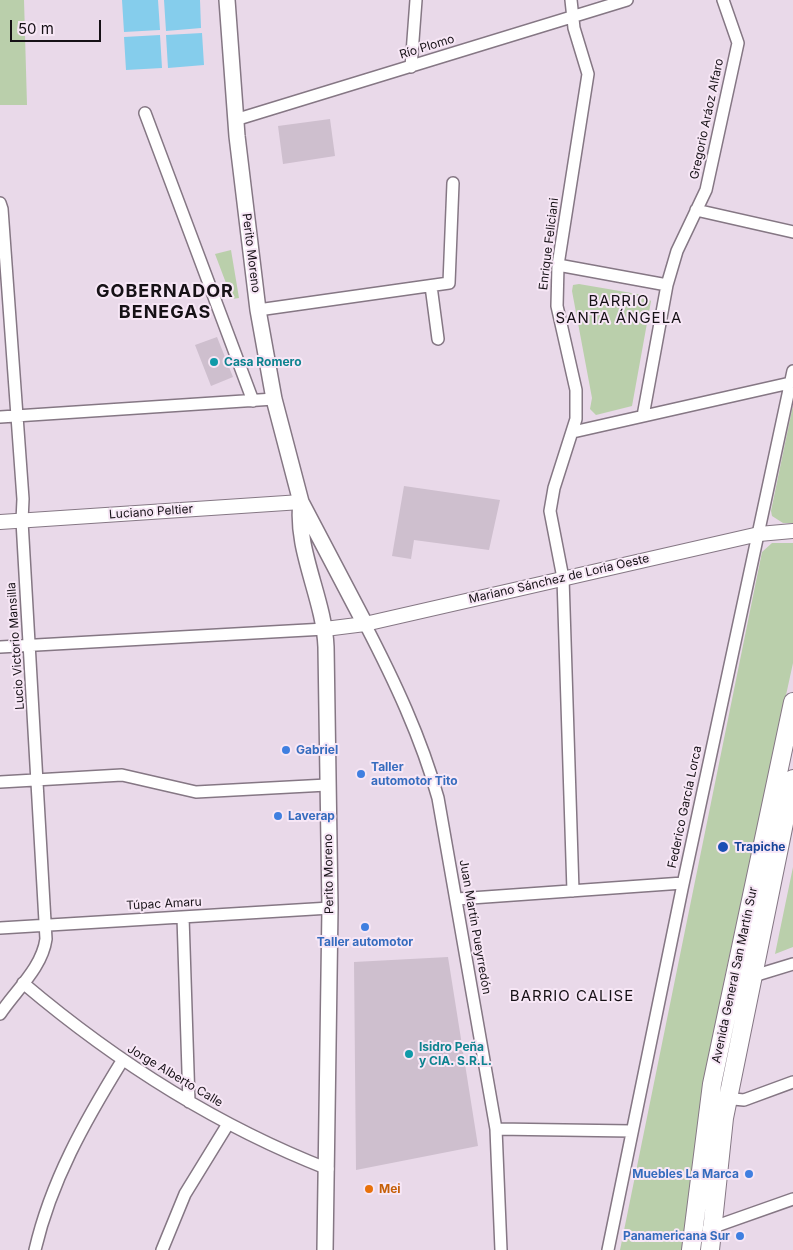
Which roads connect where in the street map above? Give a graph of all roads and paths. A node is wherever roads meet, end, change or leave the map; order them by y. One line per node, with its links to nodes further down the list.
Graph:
1 (226, 0): 9 (main road, Perito Moreno)
2 (416, 0): 7 (street)
3 (571, 0): 6 (street, Enrique Feliciani)
4 (627, 0): 6 (street, Río Plomo)
5 (723, 0): 12 (street, Gregorio Aráoz Alfaro)
6 (572, 17): 7 (street, Río Plomo); 14 (street, Enrique Feliciani)
7 (411, 67): 9 (street, Río Plomo)
8 (145, 113): 23 (street)
9 (235, 120): 18 (main road, Perito Moreno)
10 (453, 183): 16 (street)
11 (0, 203): 17 (street, Lucio Victorio Mansilla)
12 (696, 210): 13 (street); 15 (street, Gregorio Aráoz Alfaro)
13 (793, 232)
14 (558, 265): 15 (street); 27 (street, Enrique Feliciani)
15 (667, 285): 25 (street, Gregorio Aráoz Alfaro)
16 (431, 286): 18 (street); 19 (street)
17 (5, 308): 24 (street, Lucio Victorio Mansilla)
18 (258, 310): 22 (main road, Perito Moreno)
19 (438, 339)
20 (793, 371): 21 (street, Federico García Lorca)
21 (790, 383): 25 (street); 32 (street, Federico García Lorca)
22 (274, 398): 23 (street); 28 (main road, Perito Moreno)
23 (253, 401): 24 (street)
24 (17, 416): 26 (street); 29 (street, Lucio Victorio Mansilla)
25 (642, 416): 27 (street)
26 (0, 417)
27 (573, 432): 33 (street, Enrique Feliciani)
28 (301, 502): 29 (street, Luciano Peltier); 34 (main road, Perito Moreno); 35 (main road, Perito Moreno)
29 (22, 521): 30 (street, Luciano Peltier); 36 (street, Lucio Victorio Mansilla)
30 (0, 522)
31 (793, 532): 32 (street, Mariano Sánchez de Loria Oeste)
32 (759, 534): 33 (street, Mariano Sánchez de Loria Oeste); 44 (street, Federico García Lorca)
33 (563, 578): 34 (street, Mariano Sánchez de Loria Oeste); 45 (street, Enrique Feliciani)
34 (365, 624): 35 (street, Mariano Sánchez de Loria Oeste); 46 (street, Juan Martín Pueyrredón)
35 (325, 629): 36 (street); 43 (main road, Perito Moreno)
36 (30, 645): 37 (street); 41 (street, Lucio Victorio Mansilla)
37 (0, 647)
38 (793, 702): 39 (main road, Avenida General San Martín Sur)
39 (791, 722): 52 (main road, Avenida General San Martín Sur)
40 (793, 779): 52 (main road, Avenida General San Martín Sur)
41 (37, 780): 42 (street); 43 (street); 49 (street, Lucio Victorio Mansilla)
42 (0, 782)
43 (327, 785): 47 (main road, Perito Moreno)
44 (683, 883): 45 (street); 61 (street, Federico García Lorca)
45 (573, 890): 46 (street)
46 (457, 899): 60 (street, Juan Martín Pueyrredón)
47 (330, 908): 48 (street, Túpac Amaru); 62 (main road, Perito Moreno)
48 (183, 917): 49 (street, Túpac Amaru); 58 (street)
49 (46, 925): 50 (street, Túpac Amaru); 53 (street, Lucio Victorio Mansilla)
50 (0, 928)
51 (793, 964): 52 (street)
52 (743, 978): 57 (main road, Avenida General San Martín Sur)
53 (23, 983): 54 (street, Lucio Victorio Mansilla); 55 (street, Jorge Alberto Calle)
54 (0, 1014)
55 (122, 1061): 58 (street, Jorge Alberto Calle); 66 (street)
56 (793, 1082): 57 (street)
57 (719, 1098): 64 (main road, Avenida General San Martín Sur); 65 (main road, Avenida General San Martín Sur)
58 (189, 1102): 59 (street, Jorge Alberto Calle)
59 (228, 1124): 62 (street, Jorge Alberto Calle); 67 (street)
60 (496, 1130): 61 (street); 69 (street, Juan Martín Pueyrredón)
61 (631, 1131): 70 (street, Federico García Lorca)
62 (328, 1169): 68 (main road, Perito Moreno)
63 (793, 1199): 64 (street)
64 (713, 1228): 65 (street); 71 (main road, Avenida General San Martín Sur)
65 (692, 1242)
66 (35, 1250)
67 (162, 1250)
68 (325, 1250)
69 (501, 1250)
70 (608, 1250)
71 (710, 1250)

